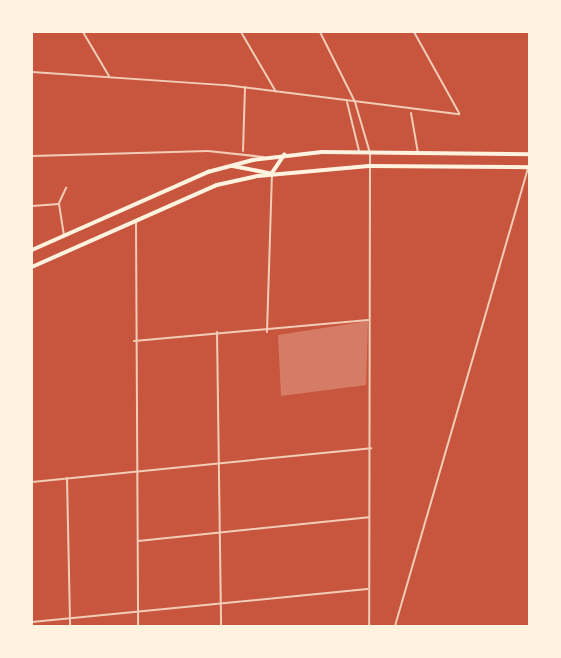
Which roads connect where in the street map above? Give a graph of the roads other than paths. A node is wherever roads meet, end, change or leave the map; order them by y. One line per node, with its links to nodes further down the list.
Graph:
1 (83, 32): 6 (street)
2 (241, 32): 8 (street)
3 (320, 32): 10 (street)
4 (414, 32): 11 (street)
5 (32, 72): 6 (street)
6 (110, 76): 7 (street)
7 (245, 87): 8 (street); 12 (street)
8 (276, 93): 9 (street)
9 (347, 101): 10 (street); 13 (street)
10 (355, 102): 11 (street); 14 (street)
11 (411, 112): 15 (street)
12 (243, 152): 18 (street); 19 (street)
13 (360, 152): 14 (main road); 16 (main road)
14 (370, 153): 15 (main road); 21 (street)
15 (419, 153): 17 (main road)
16 (284, 155): 19 (main road); 23 (main road)
17 (530, 155)
18 (32, 156)
19 (269, 158): 20 (main road)
20 (230, 165): 23 (main road); 28 (main road)
21 (369, 166): 22 (main road); 23 (main road); 31 (street)
22 (529, 167): 52 (street)
23 (272, 173): 27 (main road); 33 (street)
24 (66, 188): 25 (street)
25 (59, 204): 26 (street); 28 (street)
26 (32, 206)
27 (136, 220): 30 (main road); 34 (street)
28 (64, 236): 29 (main road)
29 (32, 250)
30 (32, 267)
31 (370, 320): 33 (street); 35 (street)
32 (217, 332): 33 (street); 34 (street); 36 (street)
33 (267, 332)
34 (133, 341): 37 (street)
35 (371, 448): 36 (street); 40 (street)
36 (217, 461): 37 (street); 41 (street)
37 (137, 471): 38 (street); 42 (street)
38 (67, 478): 39 (street); 46 (street)
39 (32, 482)
40 (369, 517): 41 (street); 43 (street)
41 (219, 533): 42 (street); 44 (street)
42 (136, 542): 45 (street)
43 (368, 589): 44 (street); 51 (street)
44 (220, 603): 45 (street); 50 (street)
45 (138, 612): 46 (street); 49 (street)
46 (70, 618): 47 (street); 48 (street)
47 (32, 622)
48 (70, 626)
49 (138, 626)
50 (221, 626)
51 (369, 626)
52 (395, 626)

